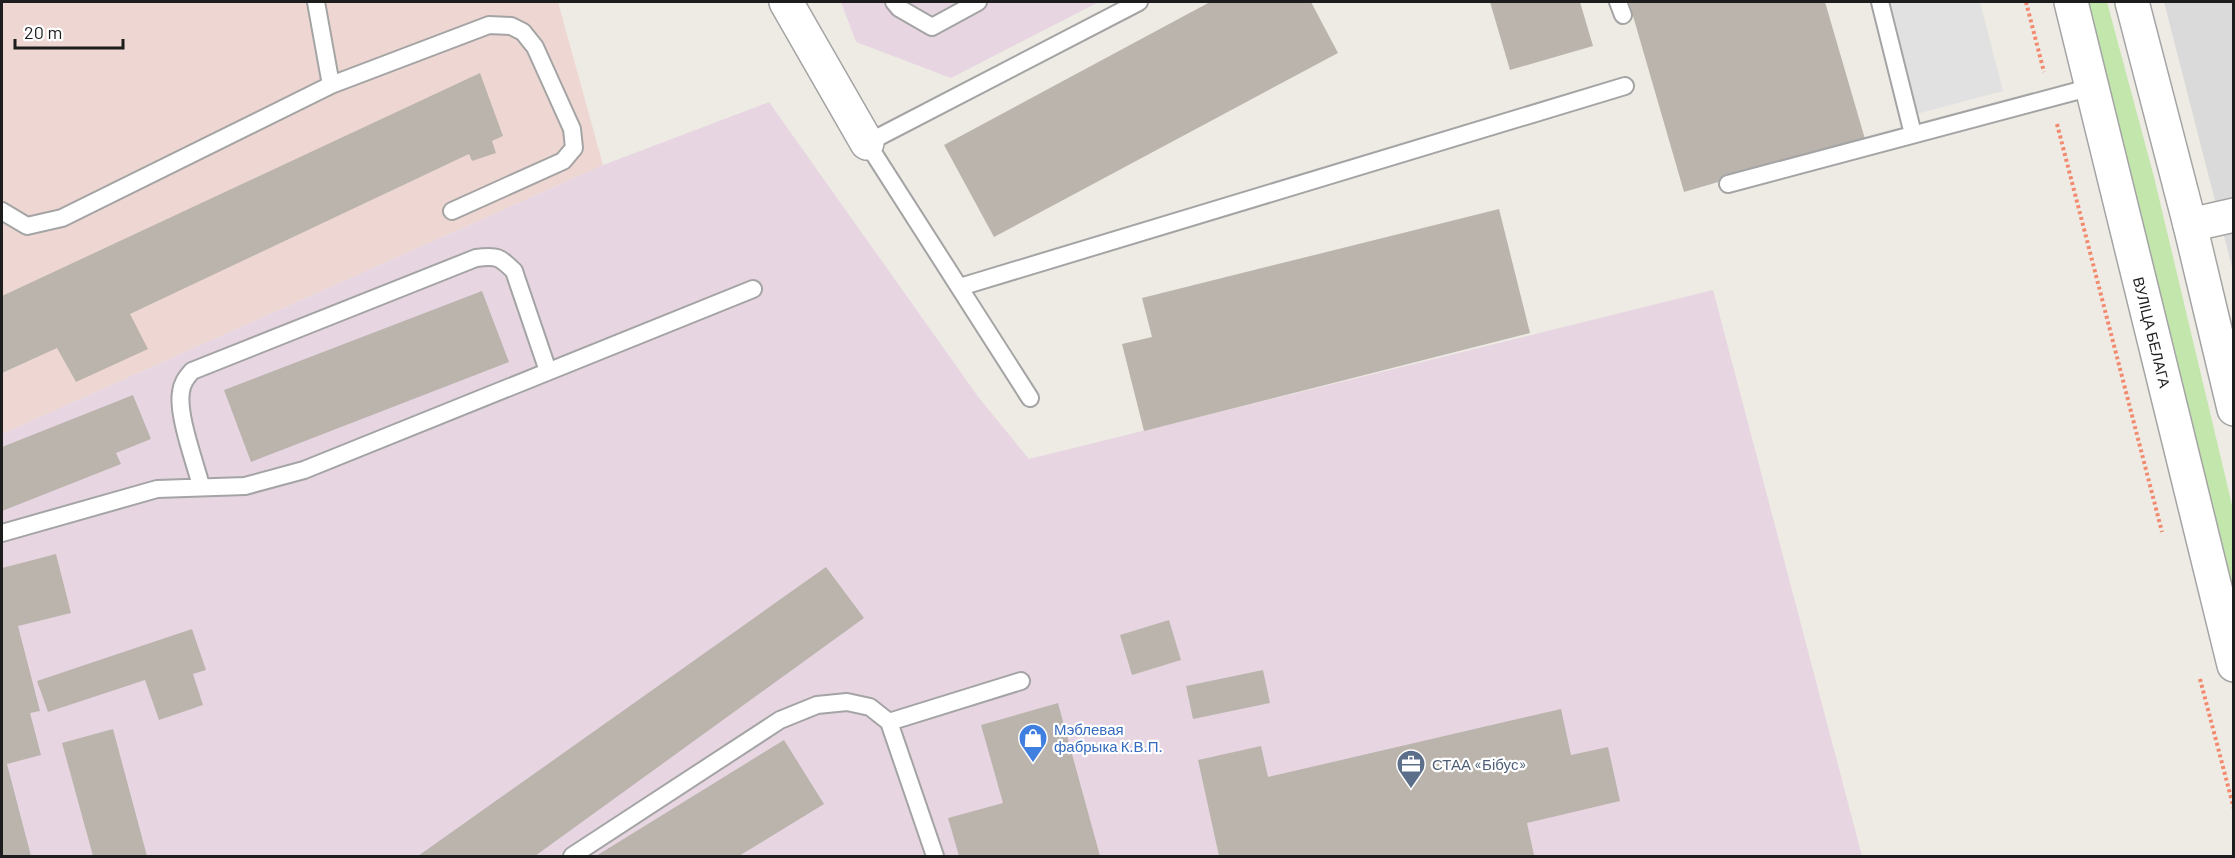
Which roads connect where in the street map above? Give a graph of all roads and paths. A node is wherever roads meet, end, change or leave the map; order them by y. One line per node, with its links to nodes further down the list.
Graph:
1 (316, 2): 11 (lane)
2 (786, 2): 16 (street)
3 (894, 2): 4 (lane)
4 (978, 2)
5 (1139, 2): 16 (lane)
6 (1880, 2): 15 (lane)
7 (2026, 2): 10 (path)
8 (2071, 2): 13 (street, ВУЛІЦА БЕЛАГА)
9 (2132, 2): 21 (street)
10 (2046, 81)
11 (331, 85): 18 (lane); 19 (lane)
12 (1625, 86): 22 (lane)
13 (2092, 87): 15 (lane); 30 (street, ВУЛІЦА БЕЛАГА)
14 (2054, 113): 29 (path)
15 (1913, 134): 17 (lane)
16 (867, 143): 22 (lane)
17 (1728, 184)
18 (2, 211)
19 (452, 211)
20 (2234, 215): 21 (street)
21 (2190, 225): 26 (street)
22 (960, 287): 25 (lane)
23 (753, 289): 24 (lane)
24 (548, 371): 27 (lane); 27 (lane)
25 (1030, 398)
26 (2234, 409)
27 (201, 486): 28 (lane)
28 (2, 533)
29 (2165, 542)
30 (2234, 665)
31 (2198, 670): 34 (path)
32 (1021, 681): 33 (lane)
33 (889, 722): 35 (lane); 36 (lane)
34 (2234, 809)
35 (572, 856)
36 (935, 856)

